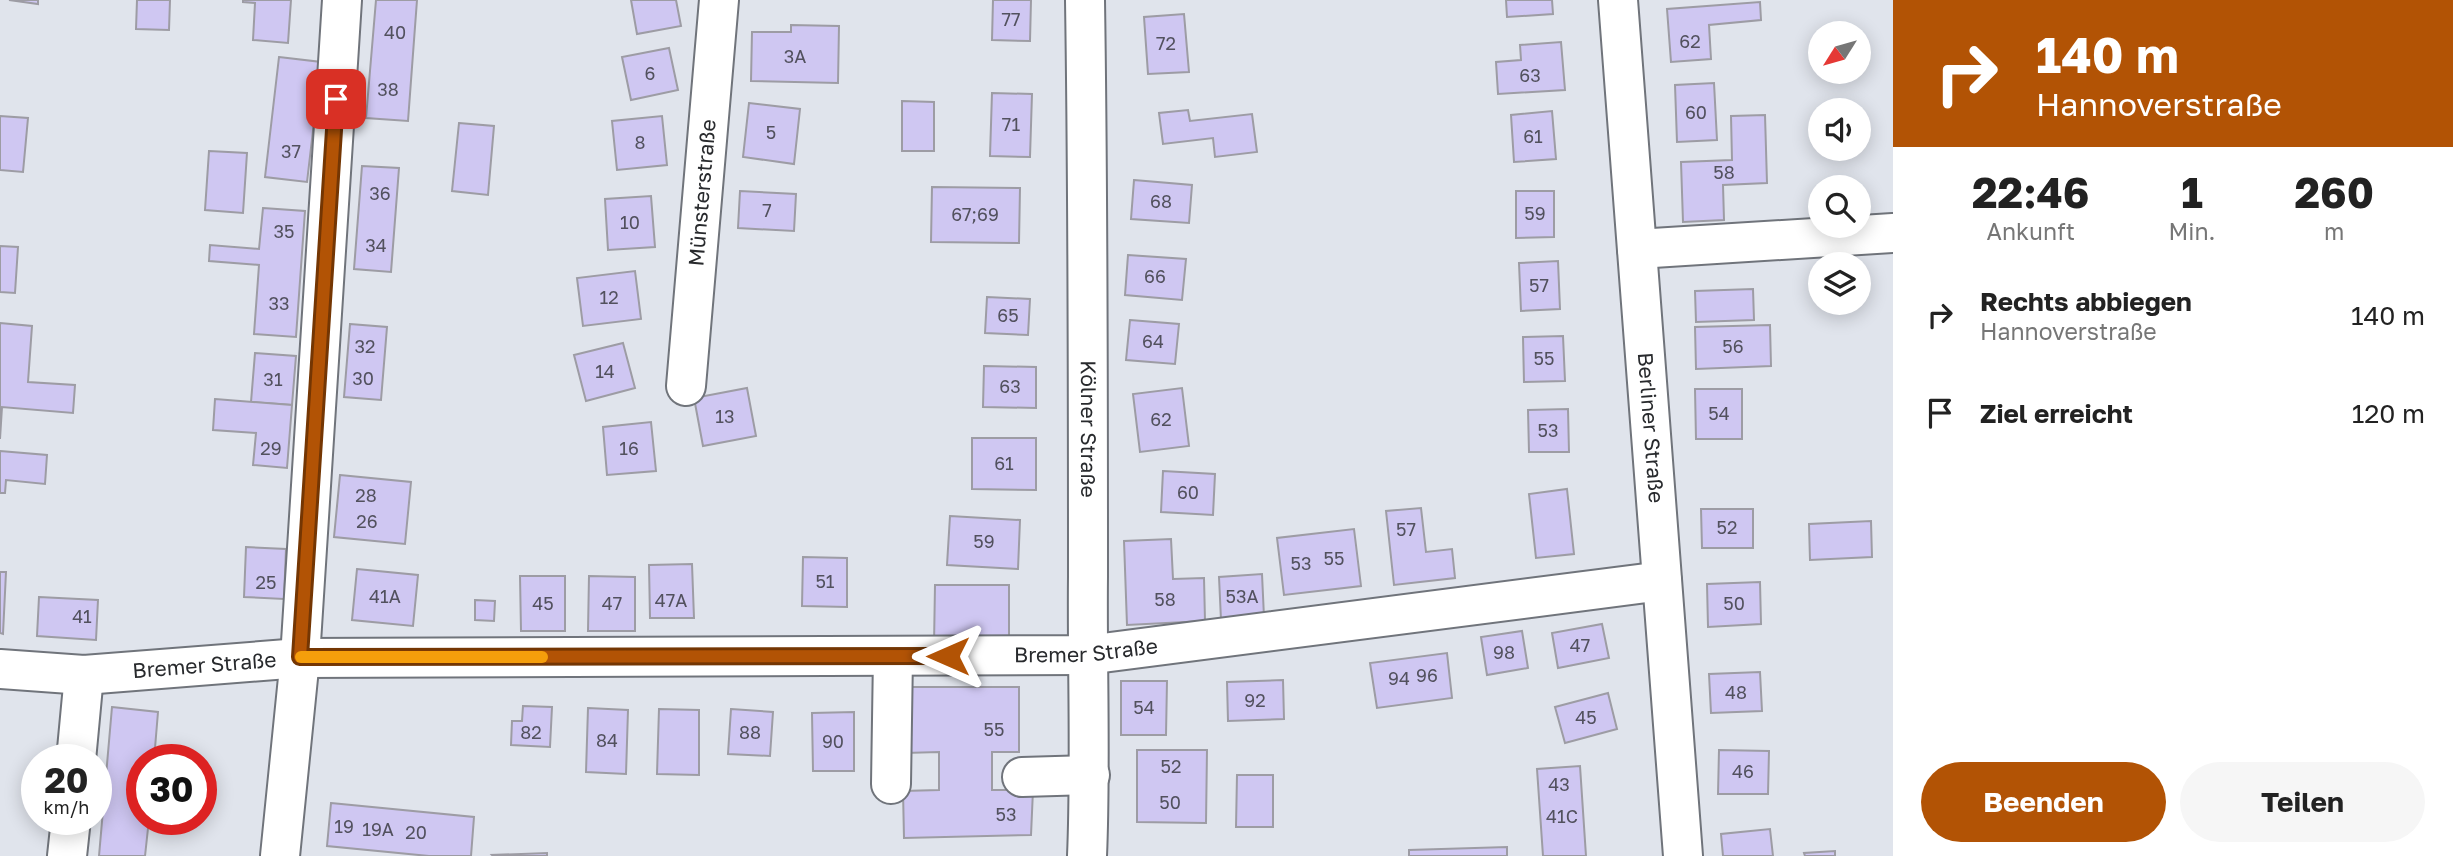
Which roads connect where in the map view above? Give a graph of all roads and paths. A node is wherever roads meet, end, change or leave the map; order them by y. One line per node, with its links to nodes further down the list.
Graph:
1 (342, 0): 11 (street)
2 (719, 0): 7 (street, Münsterstraße)
3 (1085, 0): 9 (street, Kölner Straße)
4 (1618, 0): 6 (street, Berliner Straße)
5 (1893, 233): 6 (street)
6 (1637, 249): 8 (street, Berliner Straße)
7 (686, 386)
8 (1662, 581): 9 (street, Bremer Straße); 22 (street, Berliner Straße)
9 (1087, 655): 10 (street, Bremer Straße); 15 (street, Kölner Straße)
10 (893, 656): 11 (street, Bremer Straße); 17 (street)
11 (300, 657): 13 (street, Bremer Straße); 20 (street)
12 (0, 669): 13 (street, Bremer Straße)
13 (84, 675): 14 (street)
14 (78, 744)
15 (1090, 775): 16 (street); 21 (street, Kölner Straße)
16 (1022, 777)
17 (891, 784)
18 (69, 835): 19 (street)
19 (67, 856)
20 (280, 856)
21 (1087, 856)
22 (1683, 856)

